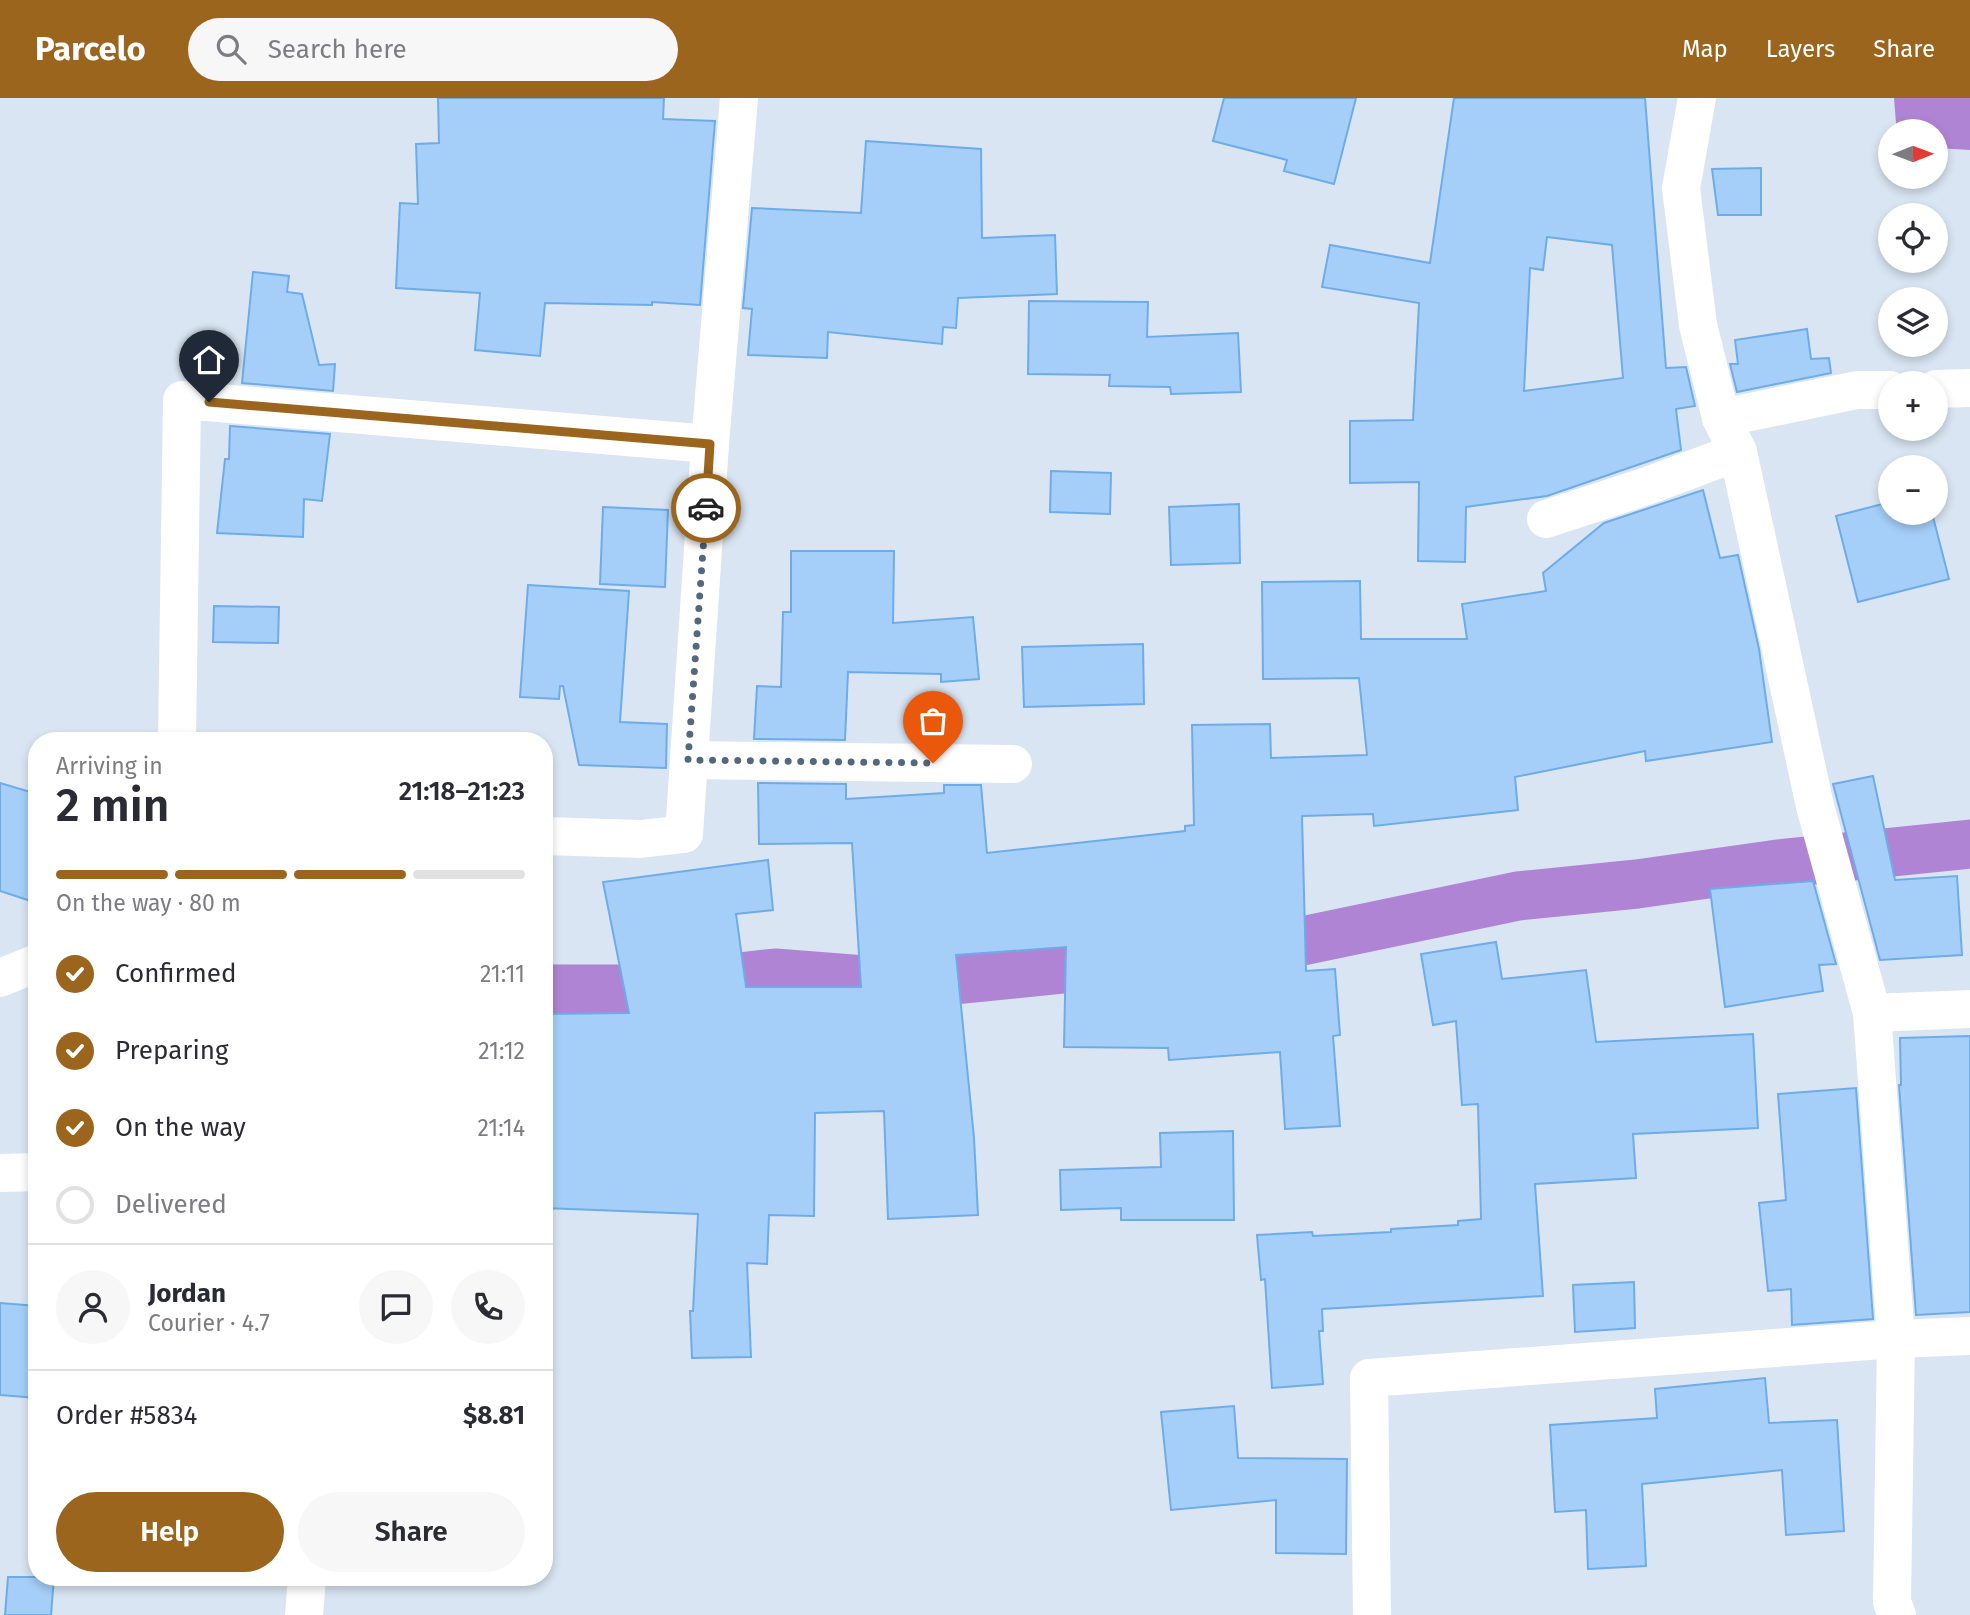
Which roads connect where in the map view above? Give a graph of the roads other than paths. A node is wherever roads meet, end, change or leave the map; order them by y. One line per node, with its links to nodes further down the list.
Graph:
1 (739, 98): 7 (street)
2 (1697, 98): 6 (street)
3 (1970, 388): 4 (street)
4 (1948, 389)
5 (1878, 390): 6 (street)
6 (1721, 418): 8 (street)
7 (710, 444): 10 (street); 11 (street)
8 (1738, 452): 9 (street); 17 (street)
9 (1545, 519)
10 (177, 732)
11 (688, 760): 12 (street); 13 (street)
12 (1013, 764)
13 (553, 836)
14 (28, 967): 15 (street)
15 (0, 978)
16 (1970, 1009): 17 (street)
17 (1872, 1013): 21 (street)
18 (28, 1172): 19 (street)
19 (0, 1173)
20 (1970, 1336): 21 (street)
21 (1896, 1339): 24 (street); 25 (street)
22 (306, 1586): 23 (street)
23 (304, 1615)
24 (1372, 1615)
25 (1897, 1615)

